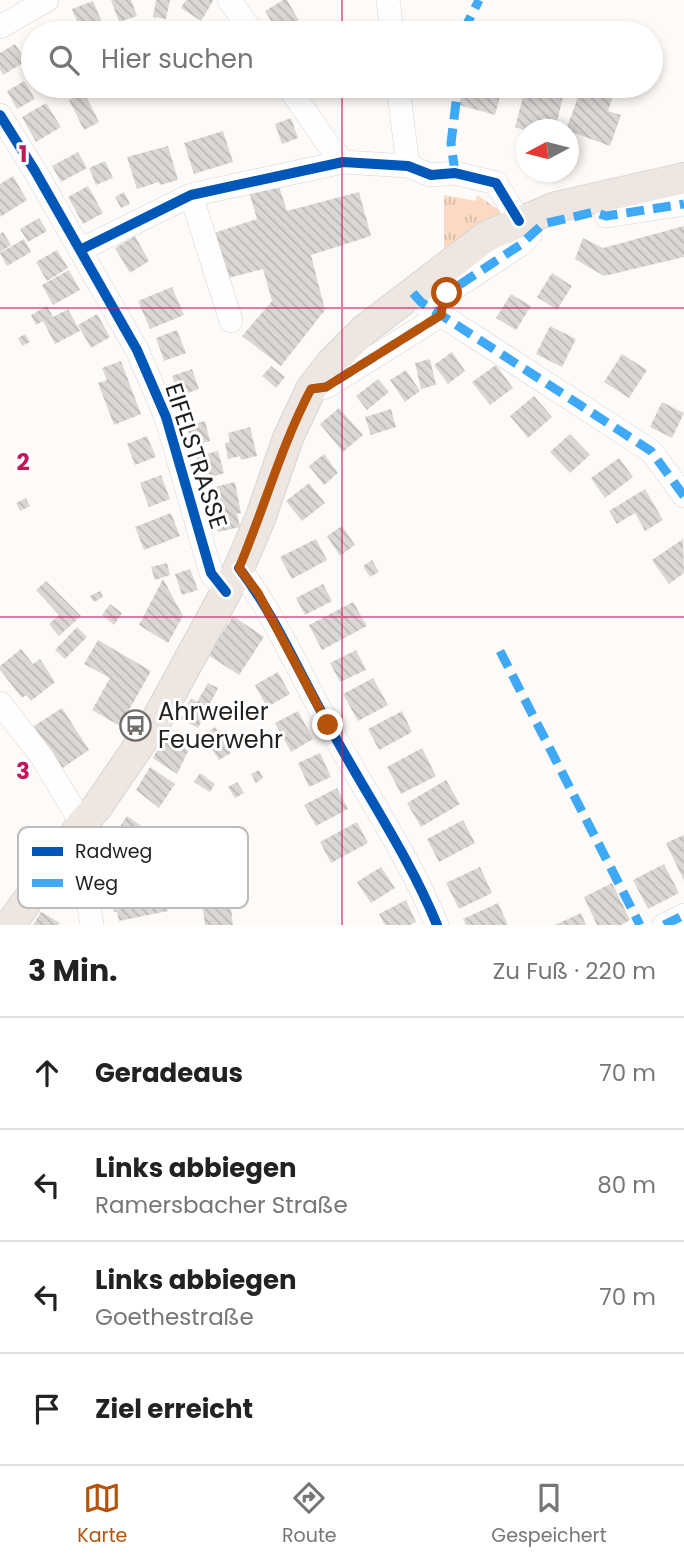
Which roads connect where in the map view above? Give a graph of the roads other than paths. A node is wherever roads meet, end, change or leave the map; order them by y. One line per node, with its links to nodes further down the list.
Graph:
1 (47, 0): 6 (street)
2 (229, 0): 4 (street)
3 (388, 0): 5 (street)
4 (244, 21)
5 (391, 21)
6 (0, 27)
7 (296, 98): 10 (street)
8 (400, 98): 11 (street)
9 (0, 115): 17 (street, EIFELSTRASSE)
10 (344, 162): 11 (street); 13 (street)
11 (408, 166): 16 (street)
12 (684, 178): 16 (main road)
13 (191, 195): 17 (street); 20 (street)
14 (684, 204): 15 (street)
15 (606, 216)
16 (525, 228): 18 (main road); 19 (street)
17 (80, 250): 23 (street, EIFELSTRASSE)
18 (412, 293): 19 (street); 21 (main road)
19 (441, 315): 21 (street); 22 (street)
20 (230, 321)
21 (311, 389): 23 (main road)
22 (684, 496)
23 (233, 580): 26 (main road); 30 (street, EIFELSTRASSE)
24 (0, 703): 25 (street)
25 (72, 827)
26 (81, 827)
27 (22, 908): 29 (main road)
28 (684, 915): 31 (street)
29 (10, 925)
30 (437, 925)
31 (664, 925)

